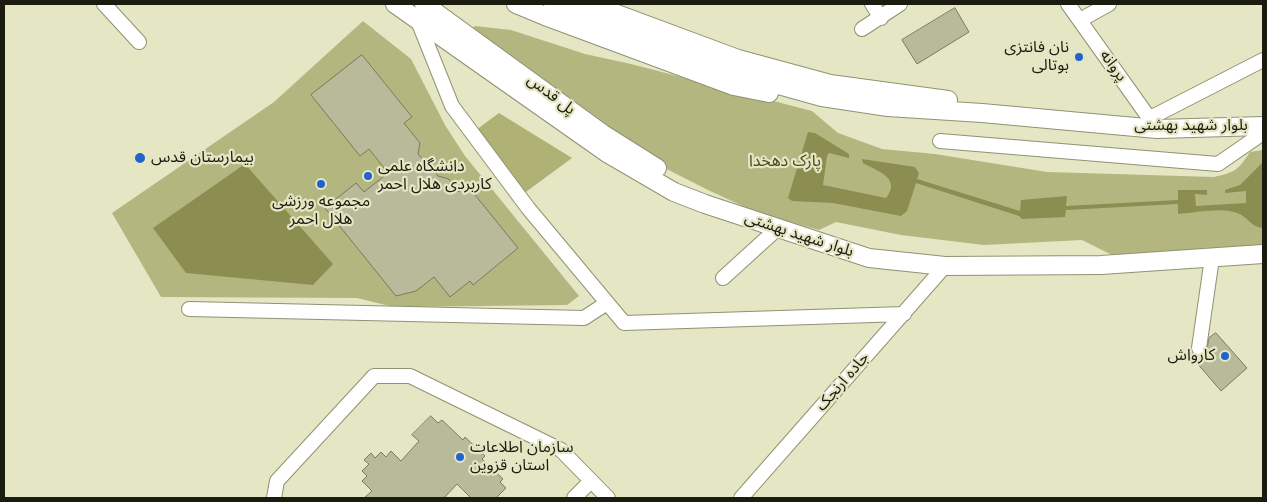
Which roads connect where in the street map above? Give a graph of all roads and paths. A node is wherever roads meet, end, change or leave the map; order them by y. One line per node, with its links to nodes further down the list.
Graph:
1 (104, 4): 15 (street)
2 (395, 4): 13 (main road, بلوار شهید بهشتی)
3 (424, 4): 23 (main road, پل قدس)
4 (516, 4): 17 (main road)
5 (553, 4): 17 (main road)
6 (590, 4): 18 (main road)
7 (872, 4): 11 (street)
8 (900, 4): 11 (street)
9 (1068, 4): 12 (street, پروانه)
10 (1109, 4): 12 (street)
11 (881, 18): 14 (street)
12 (1080, 20): 19 (street, پروانه)
13 (418, 21): 23 (main road, بلوار شهید بهشتی); 29 (street)
14 (862, 29)
15 (139, 42)
16 (1263, 60): 19 (street)
17 (810, 94): 18 (main road, بلوار شهید بهشتی)
18 (998, 115): 19 (main road, بلوار شهید بهشتی)
19 (1153, 123): 20 (main road, بلوار شهید بهشتی)
20 (1263, 126)
21 (1263, 132): 22 (street)
22 (940, 141)
23 (705, 204): 24 (main road, بلوار شهید بهشتی)
24 (778, 228): 27 (main road, بلوار شهید بهشتی); 28 (street)
25 (1263, 254): 26 (main road, بلوار شهید بهشتی)
26 (1212, 258): 27 (main road, بلوار شهید بهشتی); 32 (street)
27 (946, 266): 31 (street, جاده ارنجک)
28 (723, 278)
29 (607, 303): 30 (street); 31 (street)
30 (188, 309)
31 (904, 314): 37 (street, جاده ارنجک)
32 (1199, 348)
33 (591, 481): 34 (street); 35 (street); 36 (street)
34 (274, 498)
35 (574, 498)
36 (608, 498)
37 (741, 498)

